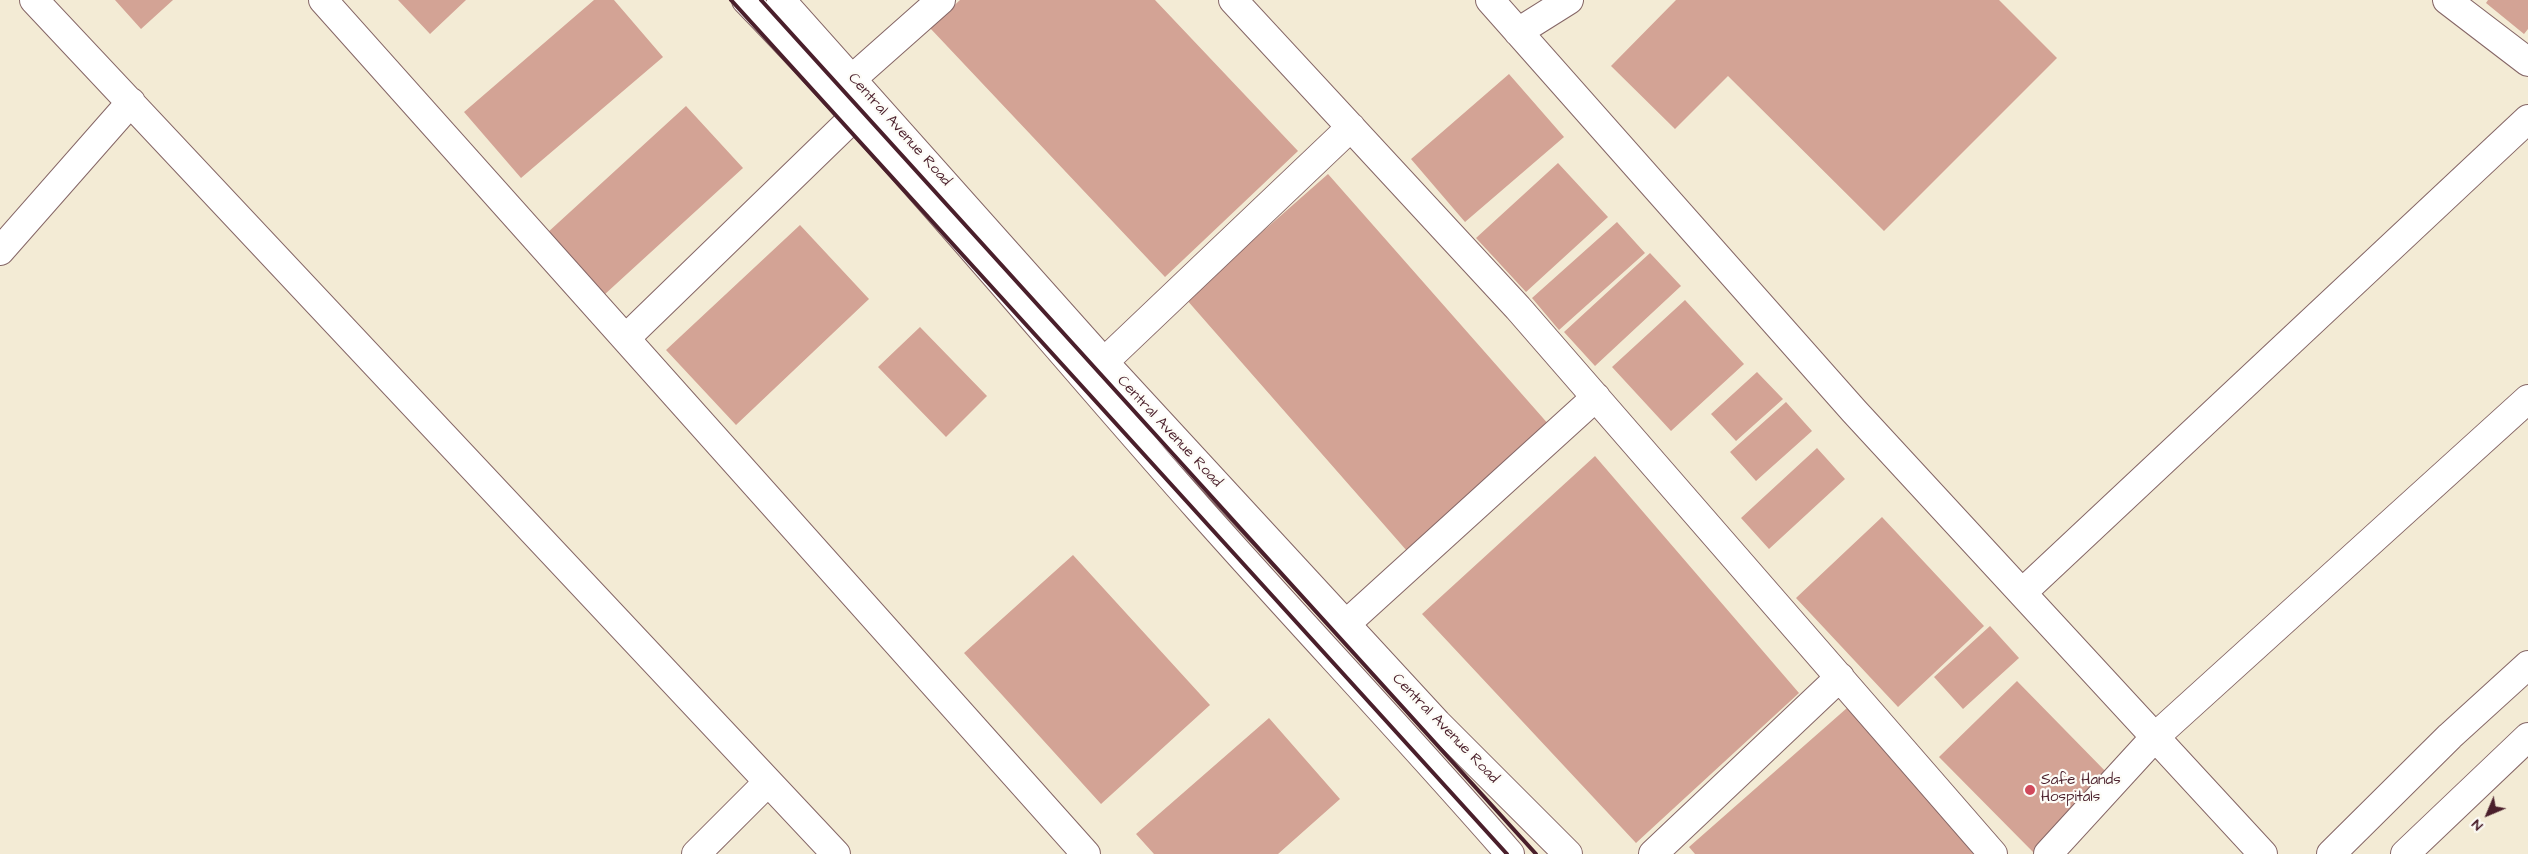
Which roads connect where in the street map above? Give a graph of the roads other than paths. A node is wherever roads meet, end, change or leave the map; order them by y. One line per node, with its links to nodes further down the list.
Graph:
1 (34, 0): 13 (street)
2 (323, 0): 18 (street)
3 (746, 0): 14 (street)
4 (781, 0): 12 (street, Central Avenue Road)
5 (941, 0): 12 (street)
6 (1233, 0): 16 (street)
7 (1490, 0): 10 (street)
8 (1570, 0): 10 (street)
9 (2447, 0): 11 (street)
10 (1518, 32): 22 (street)
11 (2528, 62)
12 (853, 78): 19 (street, Central Avenue Road)
13 (131, 102): 17 (street); 28 (street)
14 (855, 116): 18 (street); 32 (street)
15 (2528, 119): 22 (street)
16 (1351, 127): 19 (street); 20 (street)
17 (0, 251)
18 (626, 338): 31 (street)
19 (1104, 362): 23 (street, Central Avenue Road)
20 (1596, 397): 23 (street); 25 (street)
21 (2528, 399): 26 (street)
22 (2023, 592): 26 (street)
23 (1346, 624): 33 (street, Central Avenue Road)
24 (2528, 665): 38 (street)
25 (1840, 677): 34 (street); 35 (street)
26 (2156, 736): 36 (street); 37 (street)
27 (2528, 737): 39 (street)
28 (768, 782): 29 (street); 30 (street)
29 (696, 854)
30 (836, 854)
31 (1086, 854)
32 (1510, 854)
33 (1568, 854)
34 (1653, 854)
35 (1993, 854)
36 (2048, 854)
37 (2263, 854)
38 (2331, 854)
39 (2405, 854)

